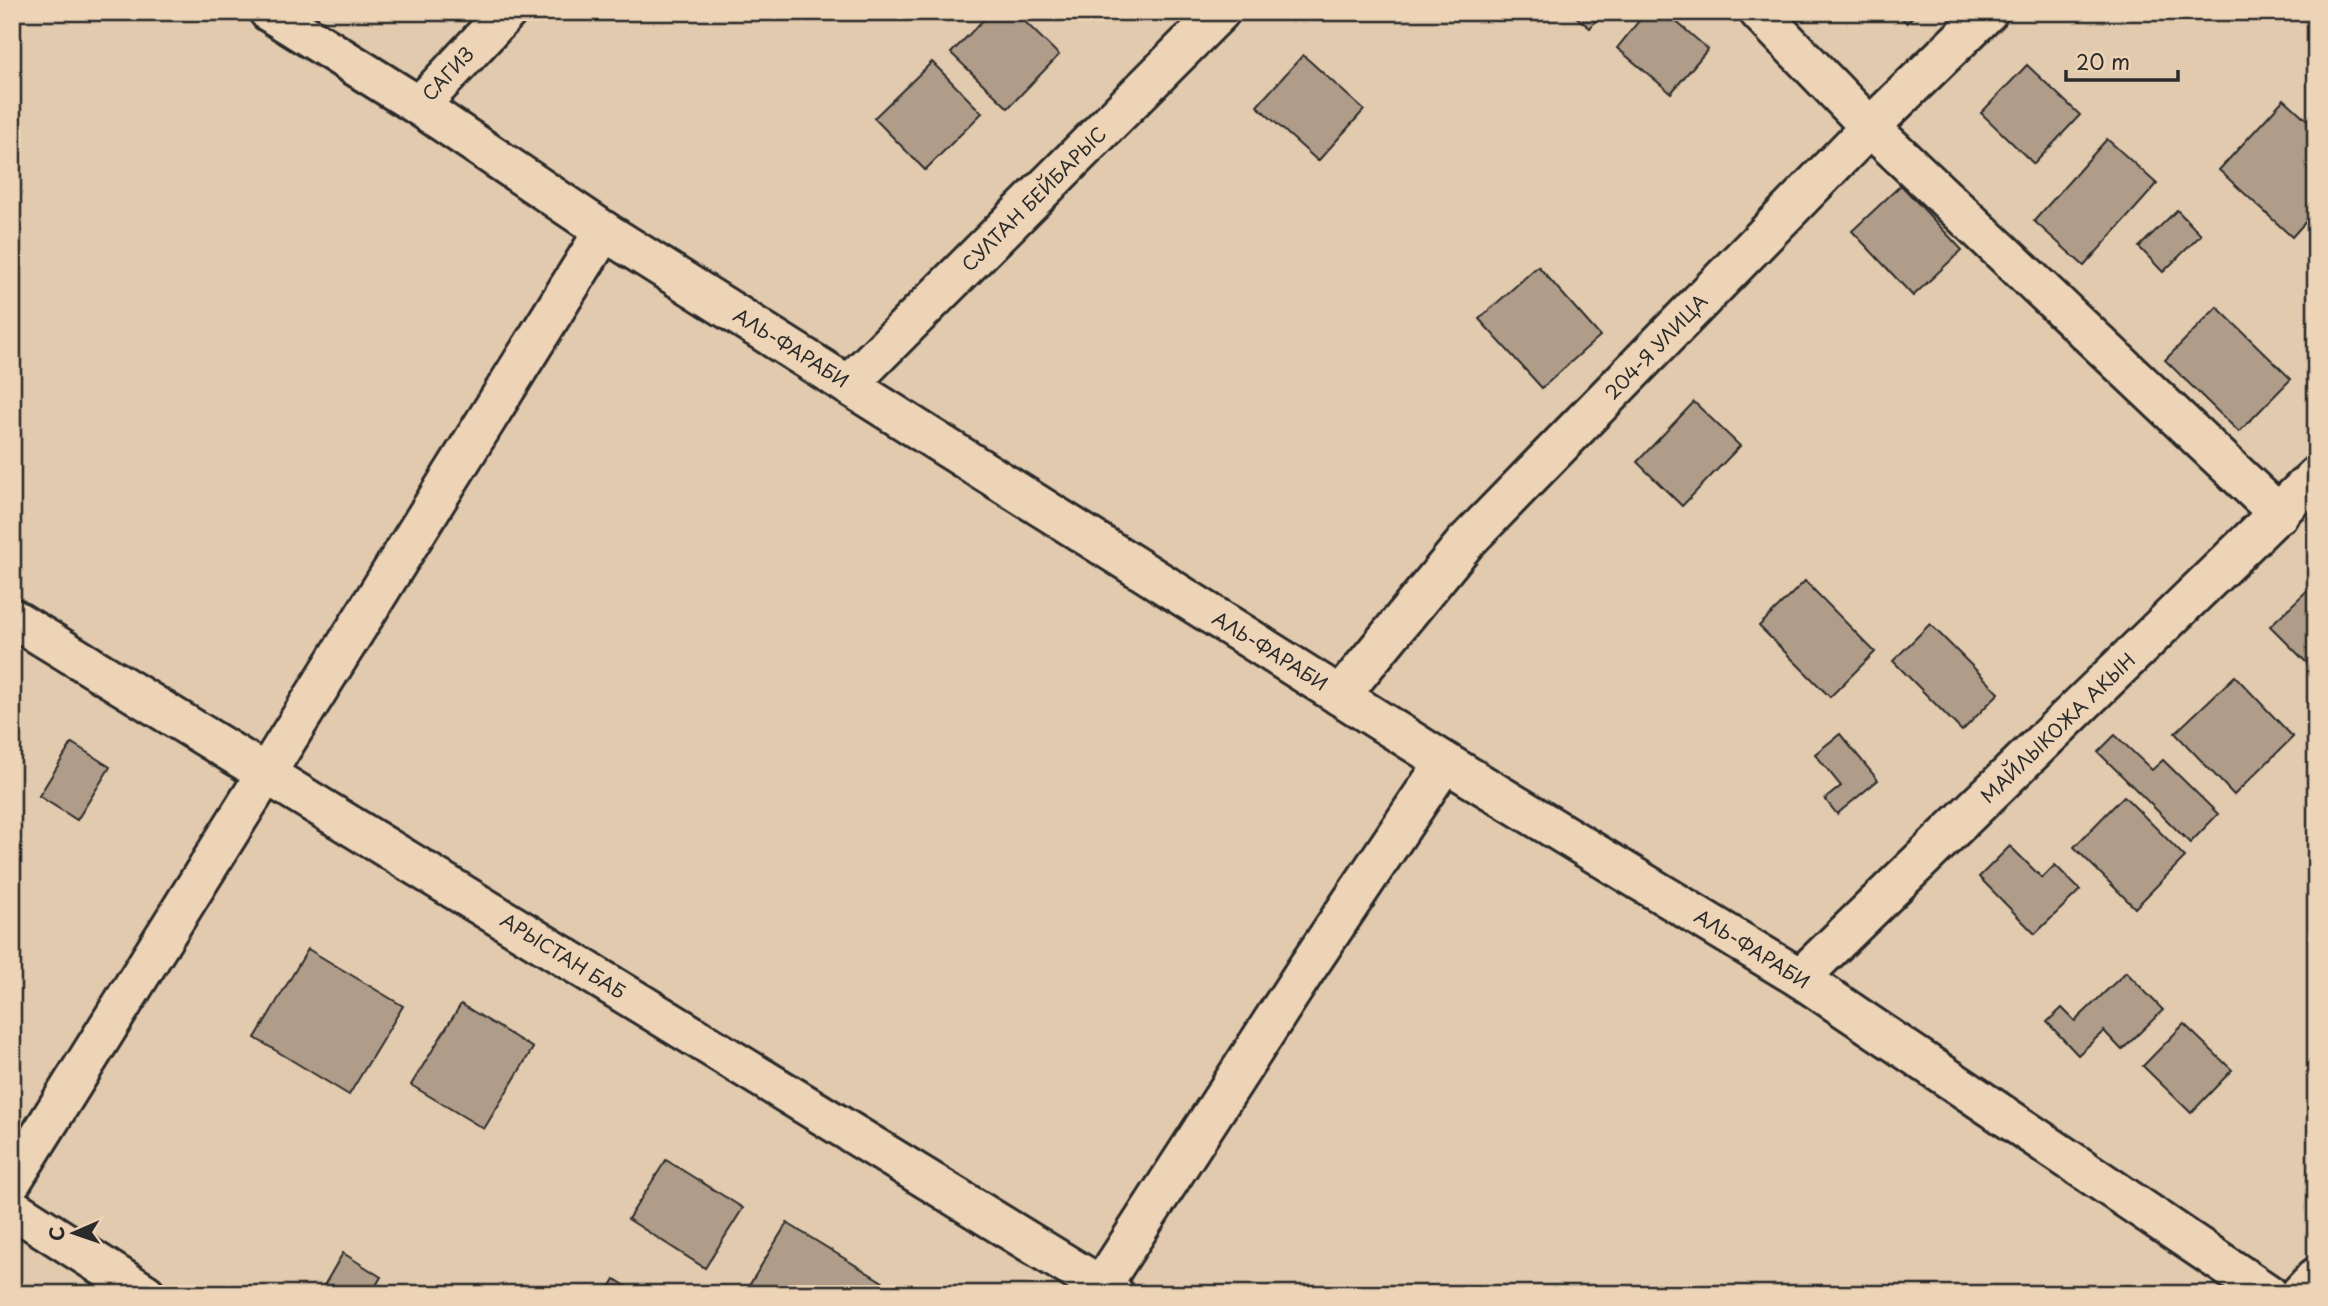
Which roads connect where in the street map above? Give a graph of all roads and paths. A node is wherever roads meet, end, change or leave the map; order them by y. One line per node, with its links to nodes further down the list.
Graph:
1 (269, 12): 6 (street, АЛЬ-ФАРАБИ)
2 (507, 12): 6 (street, САГИЗ)
3 (1220, 12): 9 (street, СУЛТАН БЕЙБАРЫС)
4 (1759, 12): 7 (street)
5 (1988, 12): 7 (street, 204-Я УЛИЦА)
6 (419, 106): 8 (street, АЛЬ-ФАРАБИ)
7 (1870, 127): 11 (street); 13 (street, 204-Я УЛИЦА)
8 (604, 231): 9 (street, АЛЬ-ФАРАБИ); 15 (street)
9 (848, 385): 13 (street, АЛЬ-ФАРАБИ)
10 (2316, 476): 11 (street, МАЙЛЫКОЖА АКЫН)
11 (2279, 514): 16 (street, МАЙЛЫКОЖА АКЫН)
12 (12, 618): 15 (street, АРЫСТАН БАБ)
13 (1339, 696): 14 (street, АЛЬ-ФАРАБИ)
14 (1445, 762): 16 (street, АЛЬ-ФАРАБИ); 20 (street)
15 (266, 773): 17 (street); 20 (street, АРЫСТАН БАБ)
16 (1800, 978): 22 (street, АЛЬ-ФАРАБИ)
17 (12, 1181)
18 (12, 1208): 21 (street)
19 (2316, 1277): 23 (street)
20 (1104, 1291)
21 (146, 1294)
22 (2268, 1294)
23 (2300, 1294)

